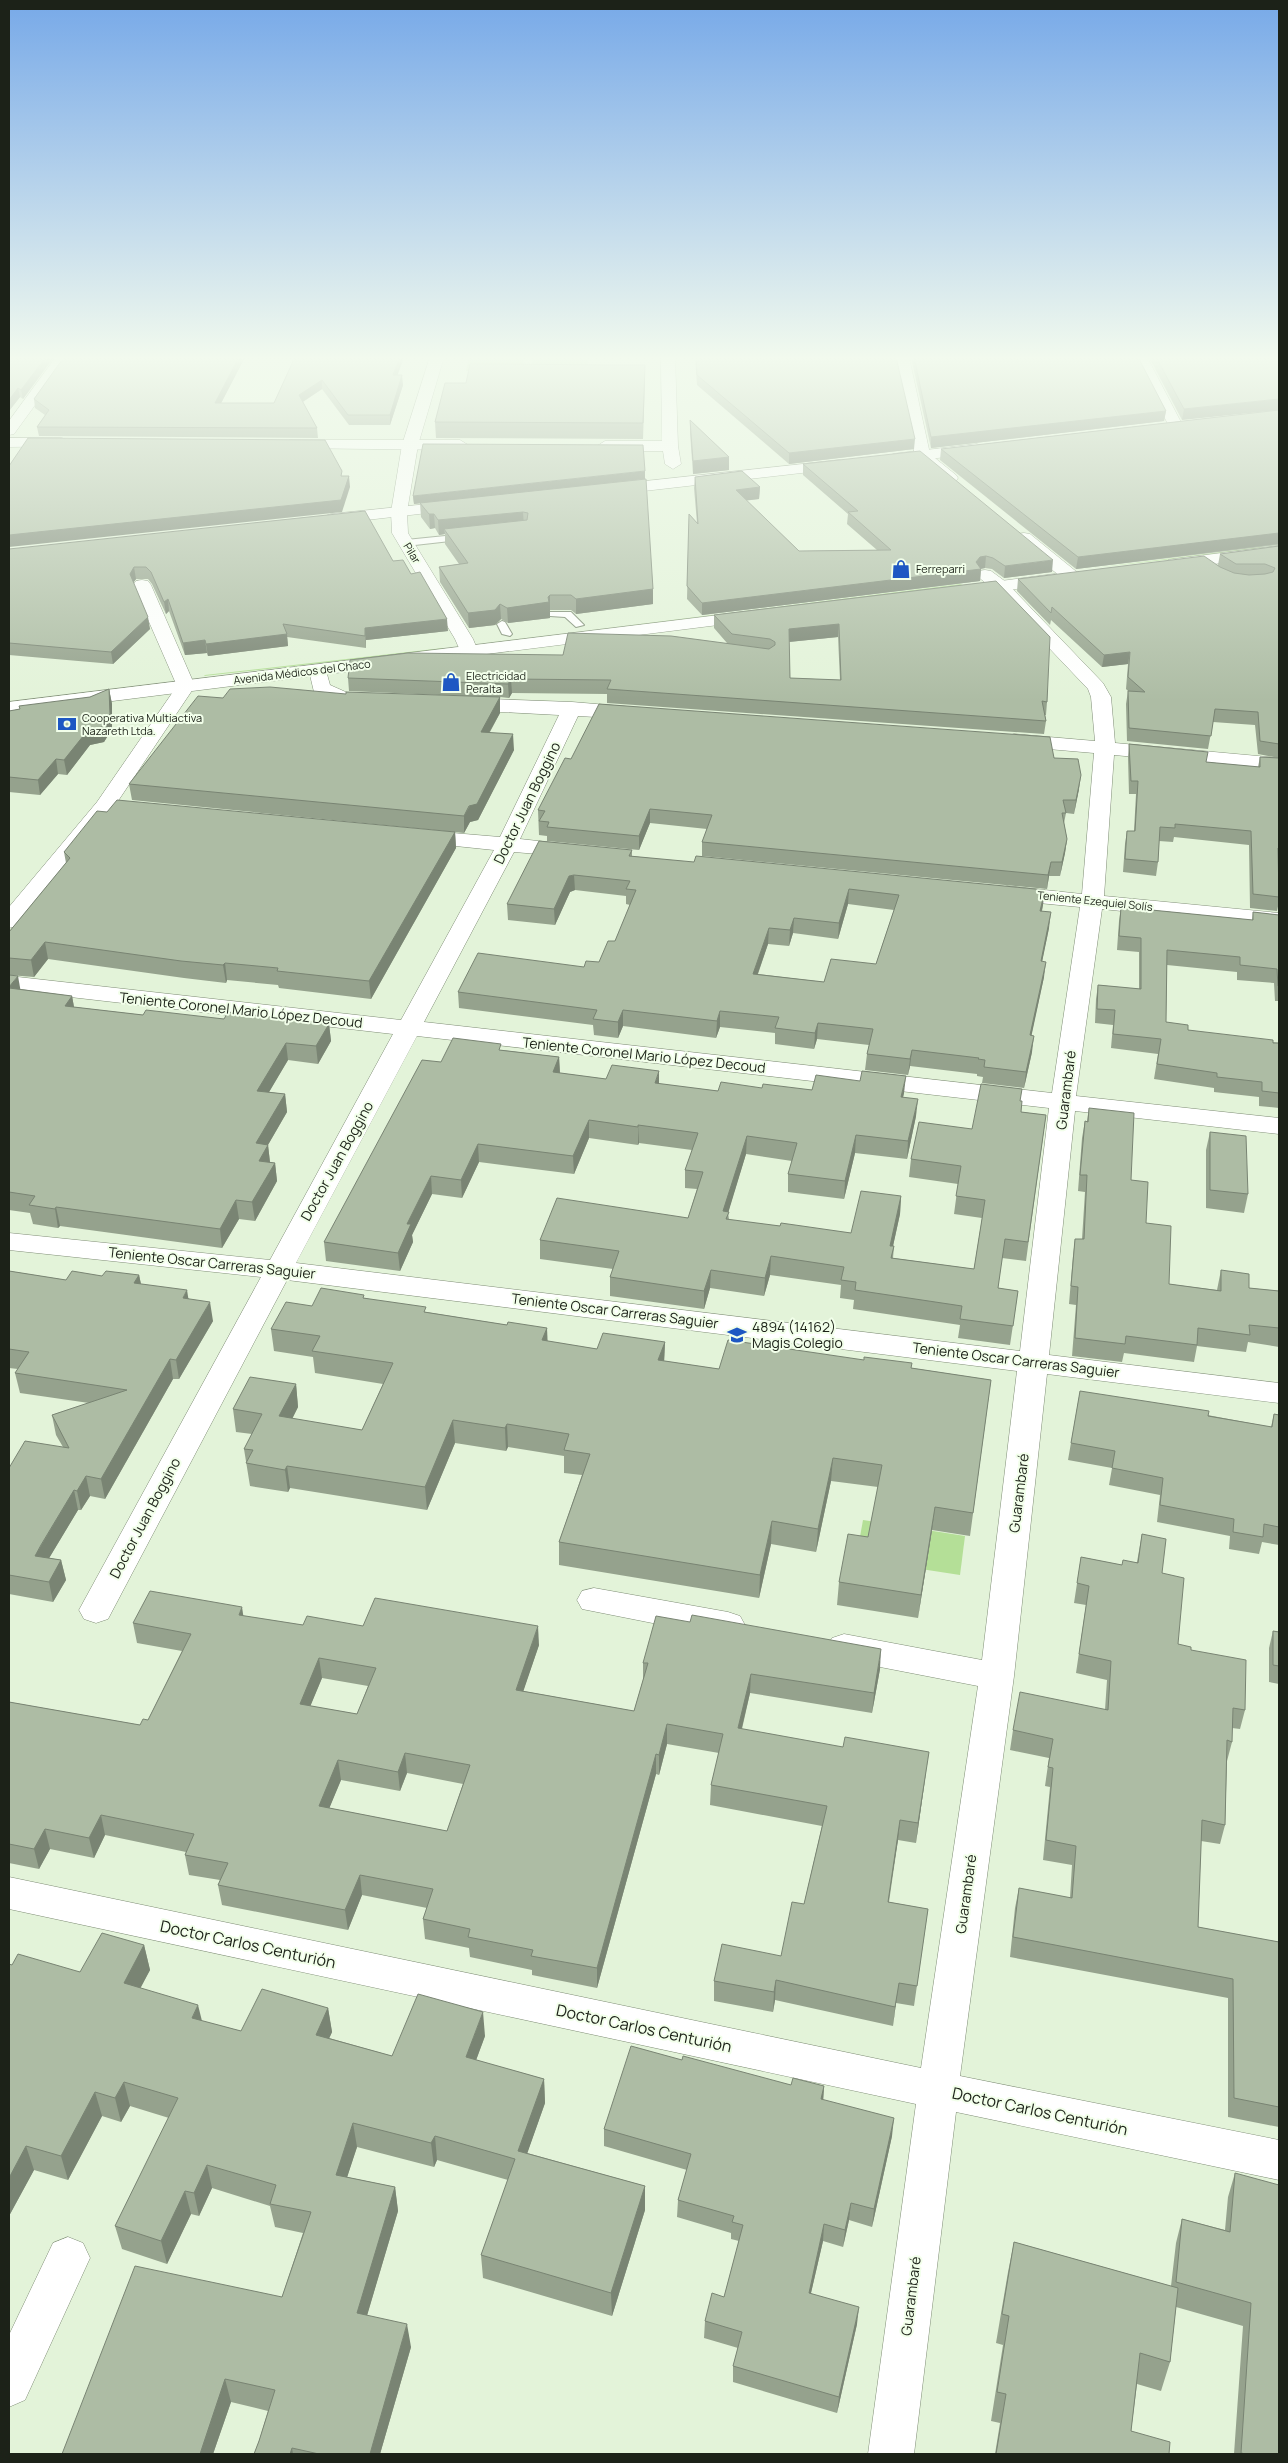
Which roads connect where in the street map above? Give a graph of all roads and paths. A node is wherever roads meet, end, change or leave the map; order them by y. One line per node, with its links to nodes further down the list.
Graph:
1 (406, 472): 9 (street, Pilar)
2 (674, 472): 5 (street)
3 (774, 472): 5 (street)
4 (943, 472): 6 (street)
5 (676, 483): 7 (street)
6 (961, 486)
7 (597, 491)
8 (468, 504): 9 (street)
9 (399, 512): 10 (street); 14 (street, Pilar)
10 (312, 521)
11 (1014, 530): 16 (street)
12 (475, 536): 14 (lane)
13 (1279, 539): 15 (street)
14 (406, 542): 22 (street, Pilar)
15 (1279, 551)
16 (1075, 571): 17 (street); 19 (street)
17 (985, 575): 19 (street, Guarambaré); 19 (street)
18 (142, 585): 24 (street)
19 (1000, 586): 32 (street, Guarambaré)
20 (552, 614): 21 (lane)
21 (579, 625): 22 (street, Avenida Médicos del Chaco); 22 (street, Avenida Médicos del Chaco)
22 (464, 634): 23 (street, Avenida Médicos del Chaco); 24 (street, Avenida Médicos del Chaco)
23 (318, 671): 24 (street, Avenida Médicos del Chaco); 26 (street)
24 (183, 679): 25 (street, Avenida Médicos del Chaco); 28 (street, Avenida Médicos del Chaco); 34 (street)
25 (9, 696)
26 (379, 702)
27 (447, 704): 29 (street)
28 (9, 708)
29 (572, 708): 30 (street); 37 (street, Doctor Juan Boggino)
30 (651, 714)
31 (997, 739): 32 (street)
32 (1105, 747): 33 (street); 40 (street, Guarambaré)
33 (1279, 764)
34 (104, 806): 35 (street); 42 (street)
35 (173, 813)
36 (399, 834): 37 (street)
37 (507, 845): 38 (street); 44 (street, Doctor Juan Boggino)
38 (596, 854)
39 (983, 890): 40 (street, Teniente Ezequiel Solís)
40 (1092, 901): 41 (street, Teniente Ezequiel Solís); 45 (street, Guarambaré)
41 (1279, 920)
42 (9, 921)
43 (9, 983): 44 (street, Teniente Coronel Mario López Decoud)
44 (409, 1028): 45 (street, Teniente Coronel Mario López Decoud); 48 (street, Doctor Juan Boggino)
45 (1063, 1101): 46 (street, Teniente Coronel Mario López Decoud); 49 (street, Guarambaré)
46 (1279, 1126)
47 (9, 1241): 48 (street, Teniente Oscar Carreras Saguier)
48 (278, 1270): 49 (street, Teniente Oscar Carreras Saguier); 52 (street, Doctor Juan Boggino)
49 (1034, 1362): 50 (street, Teniente Oscar Carreras Saguier); 55 (street, Guarambaré)
50 (1279, 1393)
51 (594, 1600): 53 (street)
52 (96, 1610)
53 (757, 1630)
54 (815, 1641): 55 (street)
55 (997, 1676): 57 (street, Guarambaré)
56 (9, 1893): 57 (street, Doctor Carlos Centurión)
57 (938, 2090): 58 (street, Doctor Carlos Centurión); 61 (street, Guarambaré)
58 (1279, 2160)
59 (68, 2258): 60 (street)
60 (9, 2384)
61 (891, 2454)

